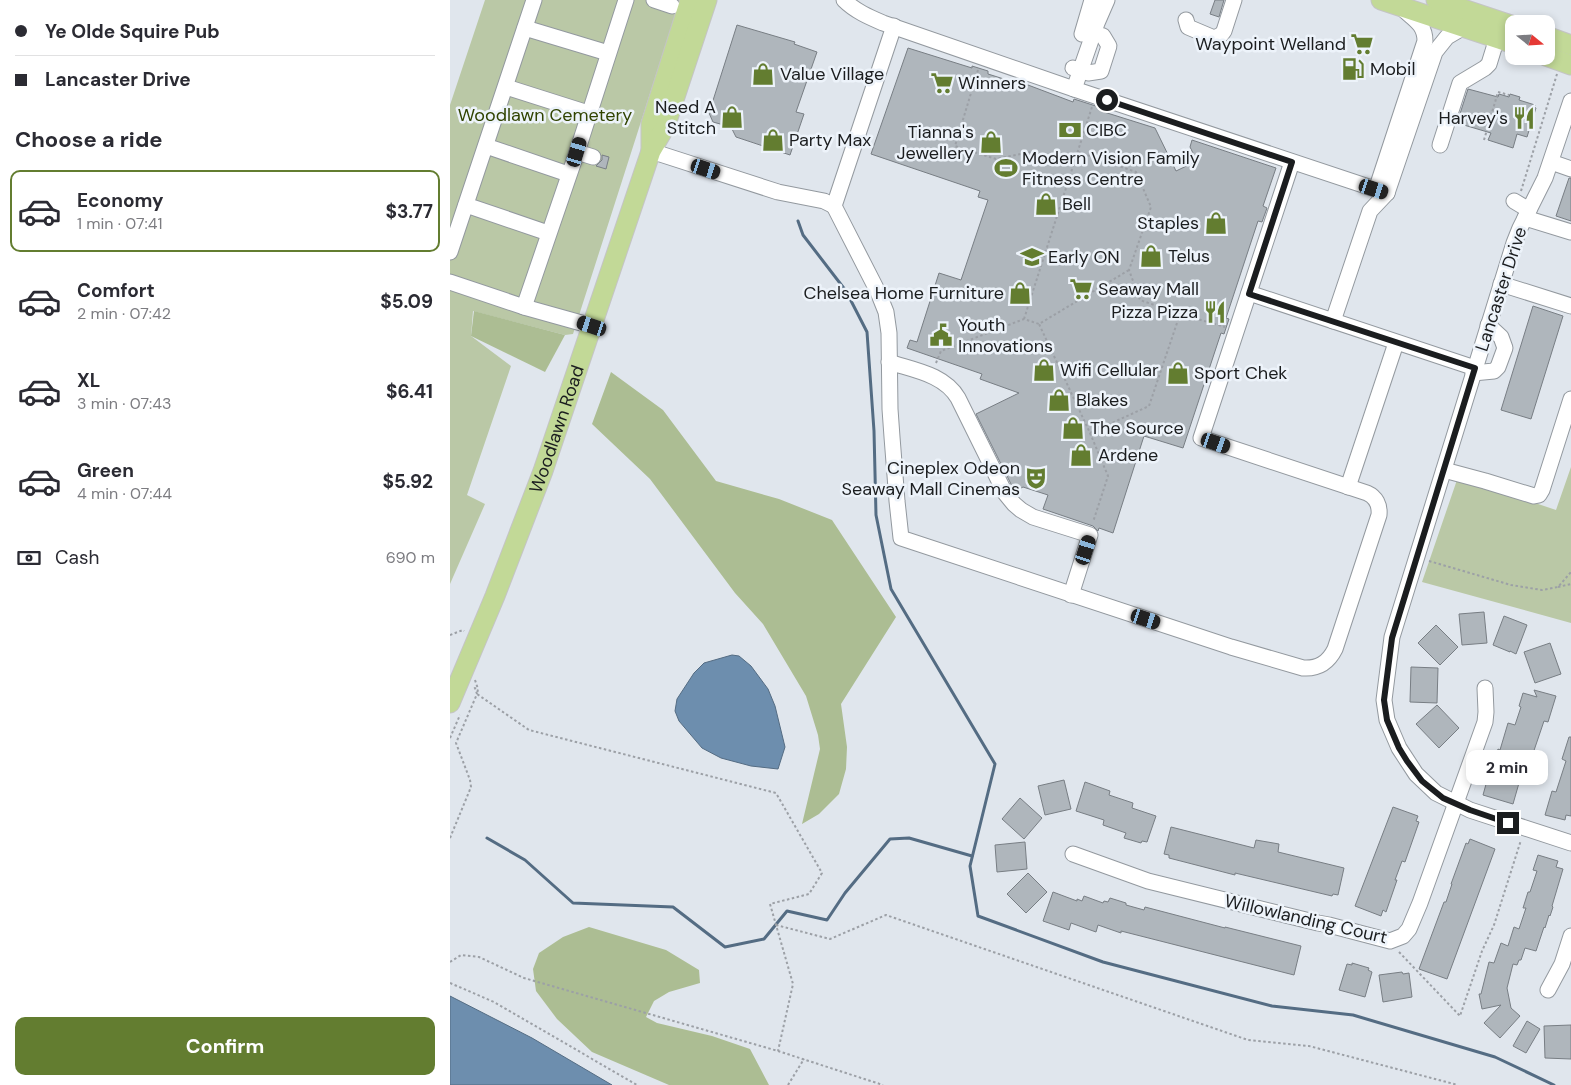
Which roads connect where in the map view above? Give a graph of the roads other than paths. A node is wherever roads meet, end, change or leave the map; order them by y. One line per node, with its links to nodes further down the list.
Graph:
1 (534, 0): 17 (street)
2 (626, 0): 22 (street)
3 (654, 0): 12 (street)
4 (690, 0): 32 (main road, Woodlawn Road)
5 (707, 0): 32 (main road, Woodlawn Road)
6 (844, 0): 15 (street)
7 (1092, 0): 25 (street)
8 (1107, 0): 25 (street)
9 (1234, 0): 13 (street)
10 (1443, 2): 14 (main road)
11 (1390, 3): 16 (main road); 39 (street)
12 (672, 6)
13 (1186, 20)
14 (1505, 23)
15 (894, 26): 27 (street); 41 (street)
16 (1464, 27): 19 (main road); 39 (street)
17 (525, 28): 22 (street); 26 (street)
18 (1555, 39): 21 (main road)
19 (1505, 41)
20 (1505, 42): 30 (street)
21 (1571, 45)
22 (608, 53): 29 (street)
23 (1555, 59): 24 (main road)
24 (1571, 65)
25 (1076, 69): 27 (street)
26 (506, 86): 29 (street); 31 (street)
27 (1070, 87): 35 (street)
28 (1571, 101): 36 (street, Lancaster Drive)
29 (588, 113): 33 (street)
30 (1440, 144)
31 (486, 146): 38 (street); 42 (street)
32 (651, 151): 41 (street); 54 (main road, Woodlawn Road)
33 (577, 152): 34 (street); 38 (street)
34 (593, 157)
35 (1292, 162): 39 (street); 49 (street)
36 (1551, 162): 37 (street); 43 (street, Lancaster Drive)
37 (1571, 169)
38 (568, 174): 45 (street)
39 (1388, 194): 52 (street)
40 (1514, 201): 43 (street)
41 (831, 204): 56 (street)
42 (466, 205): 45 (street); 46 (street)
43 (1527, 214): 44 (street); 48 (street, Lancaster Drive)
44 (1571, 232)
45 (548, 233): 51 (street)
46 (450, 252)
47 (450, 282): 51 (street)
48 (1501, 284): 50 (street); 53 (street, Lancaster Drive)
49 (1249, 294): 52 (street); 60 (street)
50 (1571, 306)
51 (524, 307): 54 (street)
52 (1333, 321): 55 (street)
53 (1488, 325): 57 (street, Lancaster Drive); 57 (street)
54 (592, 326): 63 (main road, Woodlawn Road)
55 (1396, 343): 57 (street); 60 (street)
56 (889, 362): 61 (street); 61 (street)
57 (1474, 371): 59 (street, Lancaster Drive)
58 (1571, 399): 59 (street)
59 (1444, 470): 64 (street, Lancaster Drive)
60 (1348, 487): 61 (street)
61 (1071, 595)
62 (1485, 688): 64 (street, Willowlanding Court)
63 (456, 707)
64 (1455, 804): 65 (street, Lancaster Drive); 66 (street, Willowlanding Court)
65 (1571, 843)
66 (1073, 854)
67 (1571, 936): 68 (street)
68 (1548, 990)

